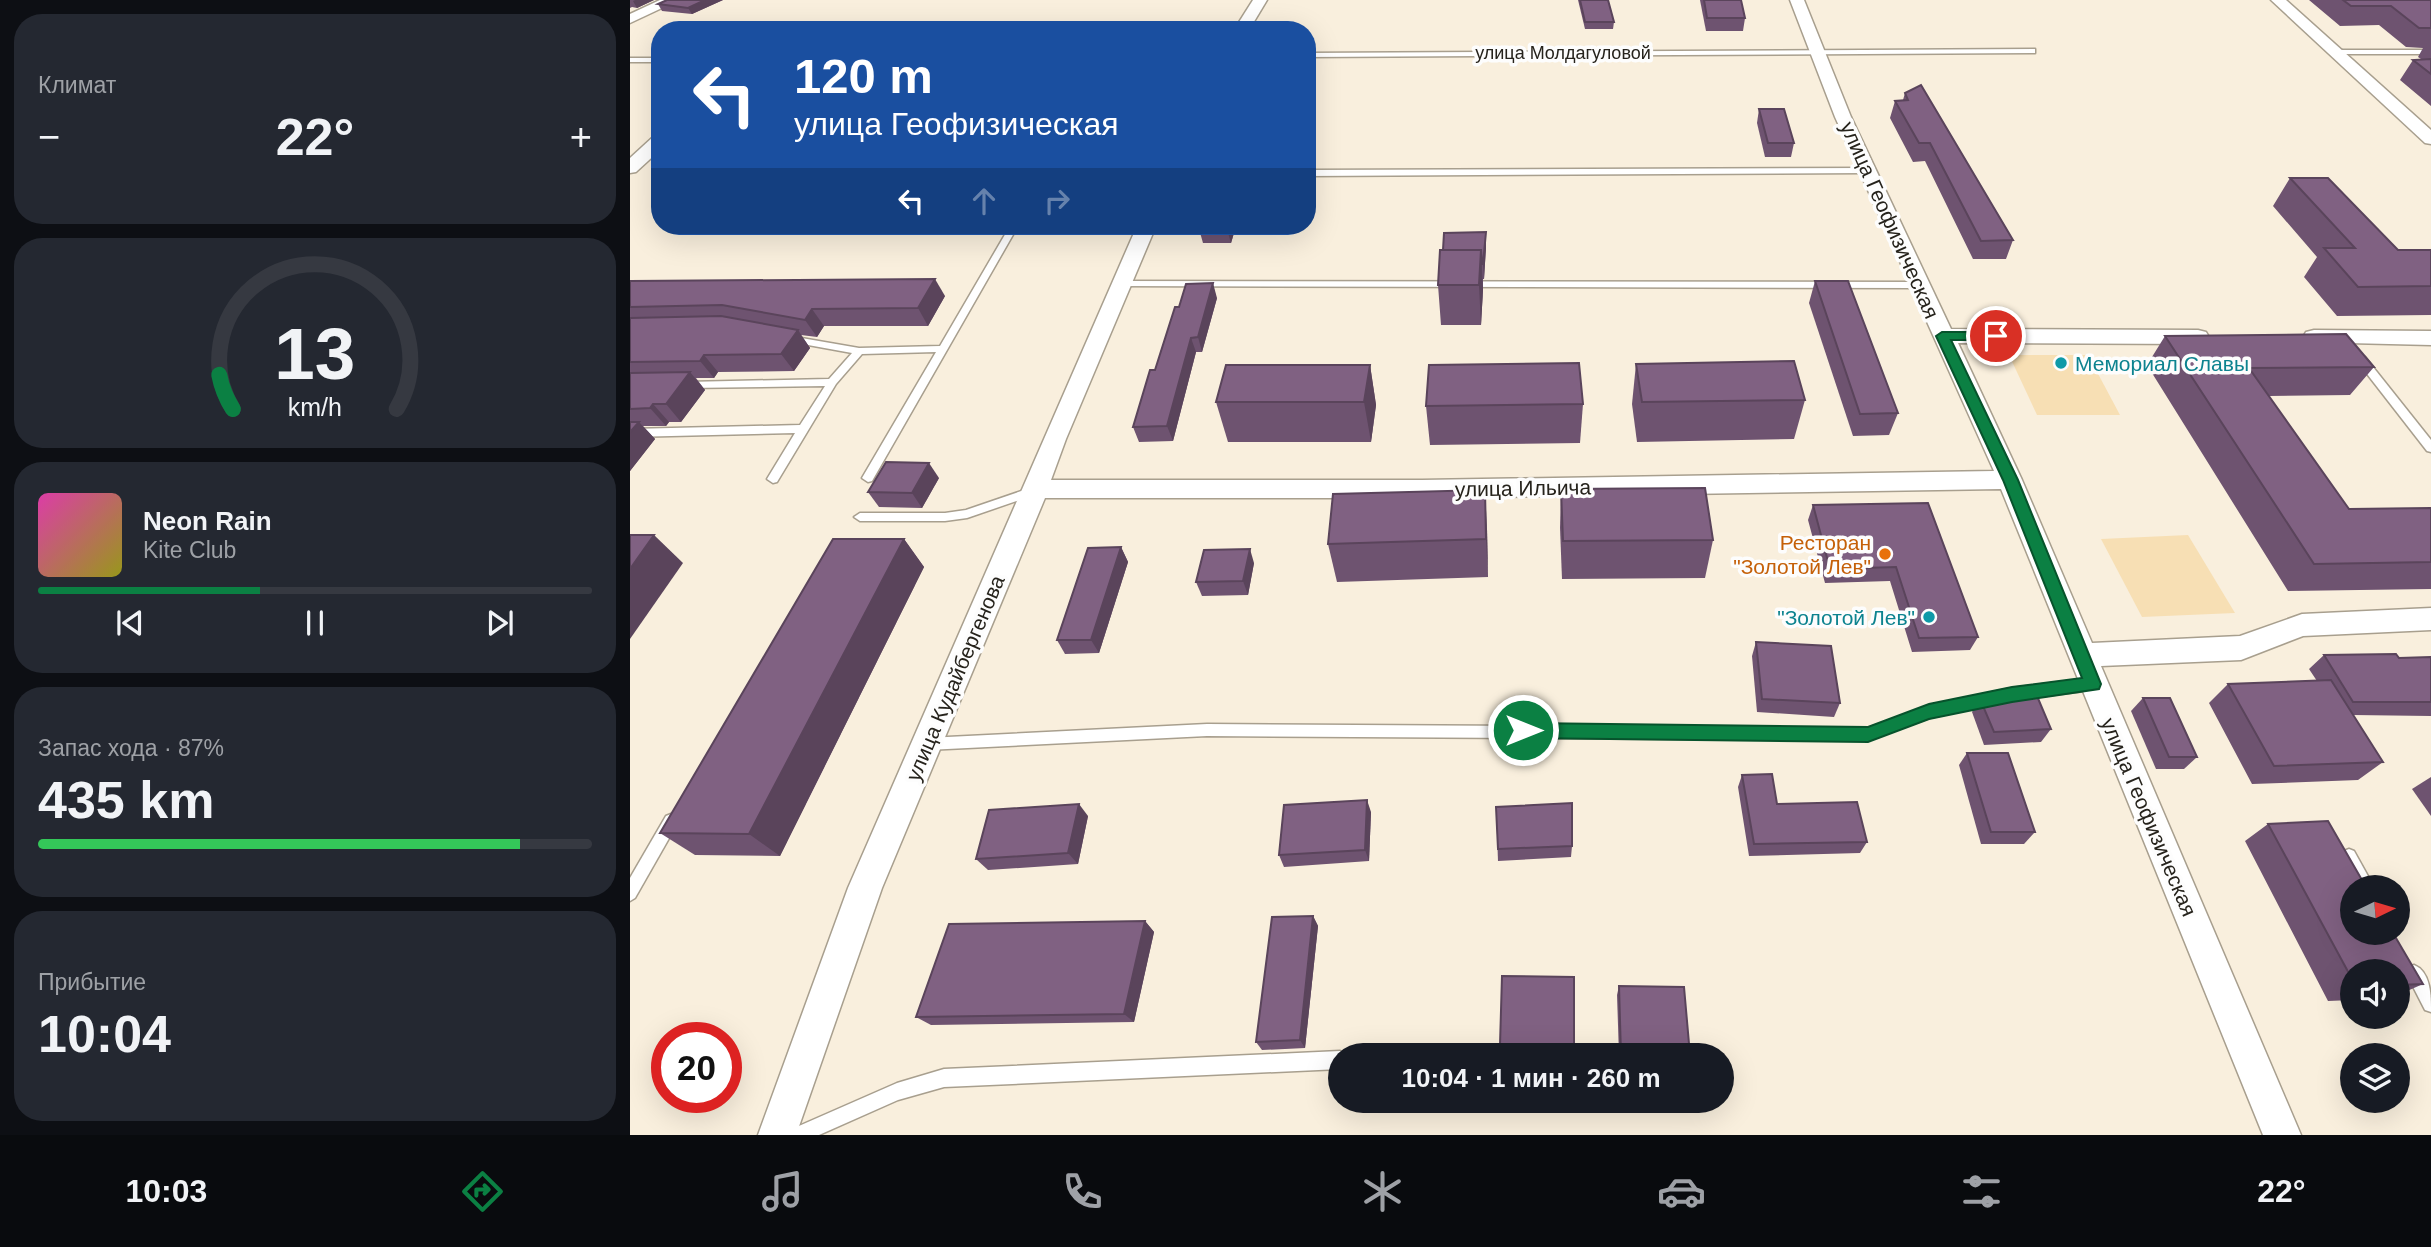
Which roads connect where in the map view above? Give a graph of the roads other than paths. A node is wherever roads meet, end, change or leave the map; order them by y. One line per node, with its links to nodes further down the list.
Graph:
1 (672, 0): 5 (street)
2 (1260, 0): 6 (street)
3 (1797, 0): 8 (street, улица Геофизическая)
4 (2278, 0): 9 (street)
5 (630, 19)
6 (1247, 21)
7 (2032, 51): 8 (lane, улица Молдагуловой)
8 (1819, 52): 11 (lane, улица Молдагуловой); 17 (street, улица Геофизическая)
9 (2335, 52): 10 (lane); 14 (street)
10 (2431, 52)
11 (1316, 55)
12 (630, 60): 13 (lane)
13 (651, 60)
14 (2431, 139)
15 (651, 148): 16 (street)
16 (630, 168)
17 (1866, 170): 18 (lane); 22 (street, улица Геофизическая)
18 (1316, 173)
19 (1009, 235): 29 (lane)
20 (1142, 235): 21 (street, улица Кудайбергенова)
21 (1121, 284): 22 (lane); 39 (street, улица Кудайбергенова)
22 (1919, 285): 24 (street, улица Геофизическая)
23 (773, 335): 30 (lane)
24 (1942, 336): 25 (street); 38 (street, улица Геофизическая)
25 (2219, 337)
26 (2288, 337): 27 (street)
27 (2344, 337): 28 (street); 35 (lane)
28 (2431, 338)
29 (943, 349): 30 (lane); 36 (lane)
30 (859, 351): 31 (lane)
31 (832, 382): 32 (lane); 33 (lane)
32 (680, 385)
33 (804, 429): 34 (lane); 37 (lane)
34 (630, 433)
35 (2431, 448)
36 (868, 478)
37 (773, 479)
38 (2010, 480): 39 (street, улица Ильича); 42 (street, улица Геофизическая)
39 (1036, 489): 40 (lane); 44 (street, улица Кудайбергенова)
40 (860, 517)
41 (2431, 618): 42 (street)
42 (2082, 655): 43 (street, улица Геофизическая)
43 (2093, 684): 44 (lane); 54 (street, улица Геофизическая)
44 (927, 744): 52 (street, улица Кудайбергенова)
45 (678, 809): 48 (lane)
46 (2349, 856): 47 (lane)
47 (2359, 875)
48 (630, 893)
49 (2405, 956): 50 (lane)
50 (2431, 1004)
51 (1328, 1061): 53 (lane)
52 (778, 1135)
53 (798, 1135)
54 (2282, 1135)

